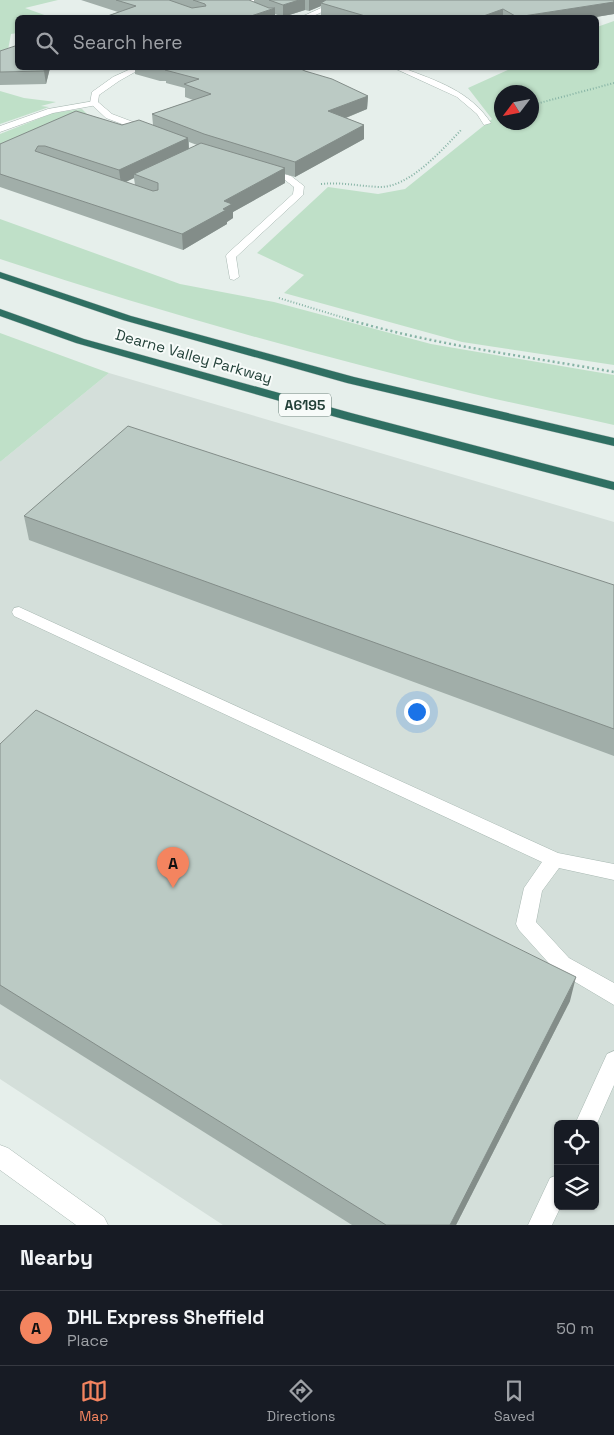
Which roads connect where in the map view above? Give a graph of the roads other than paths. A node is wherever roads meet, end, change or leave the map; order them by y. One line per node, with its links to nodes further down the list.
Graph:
1 (252, 0): 3 (street)
2 (345, 0): 4 (street)
3 (269, 15)
4 (309, 15)
5 (134, 70): 7 (street)
6 (403, 70): 8 (street)
7 (94, 103): 9 (street); 10 (street)
8 (487, 123)
9 (0, 129)
10 (155, 134)
11 (262, 170): 13 (street)
12 (0, 275): 15 (highway, Dearne Valley Parkway / A6195)
13 (234, 277)
14 (0, 312): 16 (highway, Dearne Valley Parkway / A6195)
15 (614, 442)
16 (614, 486)
17 (19, 612): 18 (street)
18 (555, 860): 19 (street); 20 (street)
19 (614, 872)
20 (614, 996)
21 (614, 1061): 22 (street)
22 (588, 1120)
23 (0, 1156): 25 (street)
24 (554, 1195): 26 (street)
25 (96, 1225)
26 (540, 1225)

